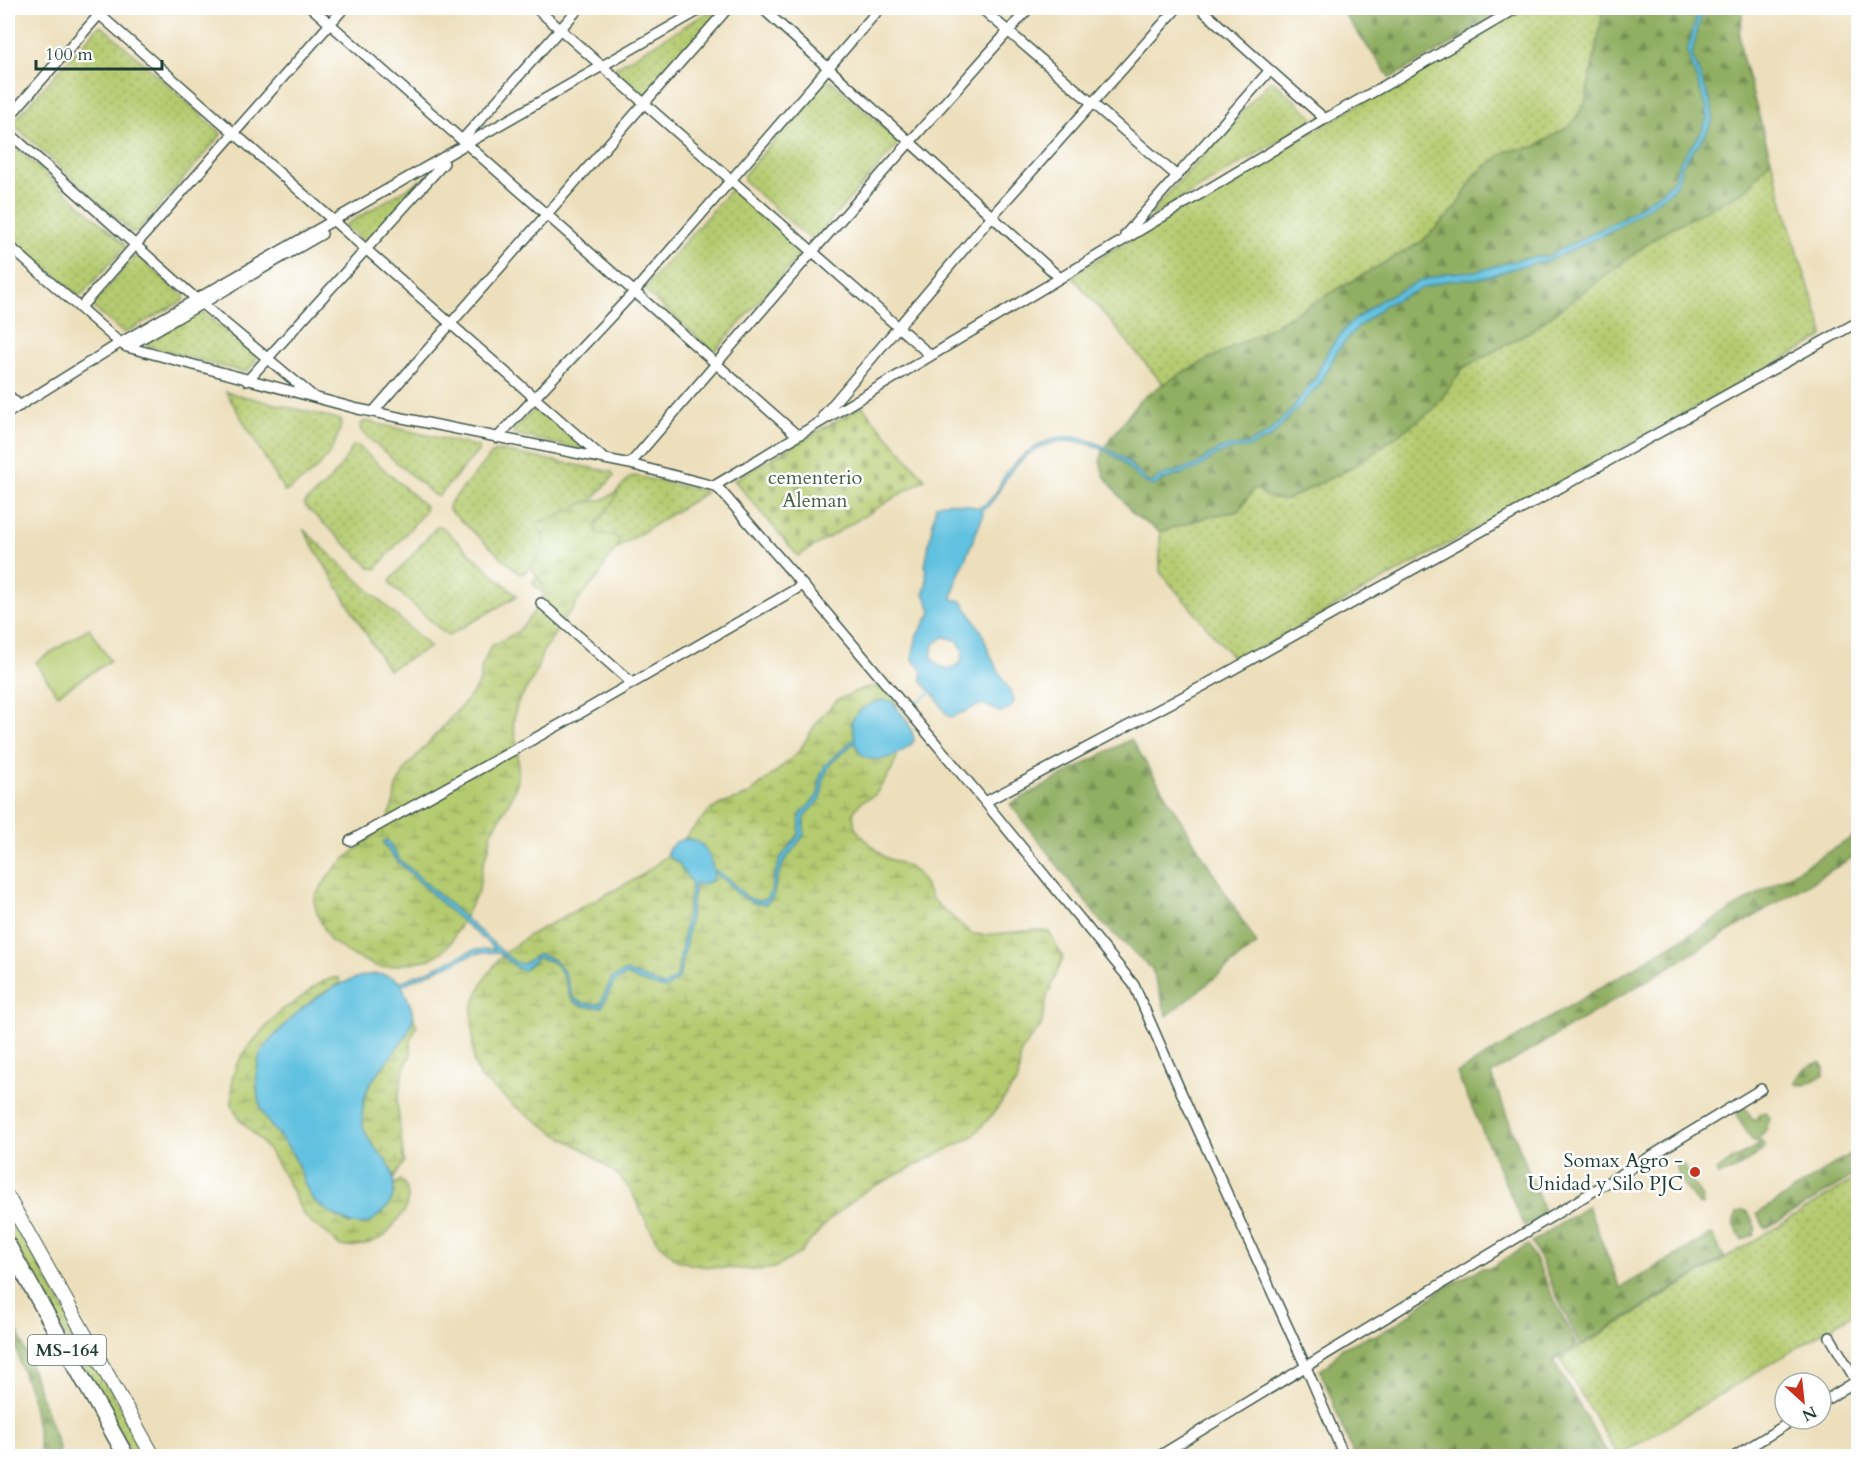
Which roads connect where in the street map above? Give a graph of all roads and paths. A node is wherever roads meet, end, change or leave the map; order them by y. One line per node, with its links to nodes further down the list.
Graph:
1 (312, 8): 16 (street)
2 (344, 8): 16 (street)
3 (536, 8): 17 (street)
4 (579, 8): 17 (street)
5 (703, 8): 19 (street)
6 (711, 8): 19 (street)
7 (728, 8): 22 (street)
8 (762, 8): 20 (street)
9 (880, 8): 20 (street)
10 (981, 8): 18 (street)
11 (1029, 8): 18 (street)
12 (1177, 8): 23 (street)
13 (1200, 8): 21 (street)
14 (1517, 8): 25 (street)
15 (98, 10): 24 (street); 27 (street)
16 (330, 23): 27 (street); 29 (street)
17 (560, 28): 19 (street); 29 (street)
18 (1008, 31): 23 (street); 28 (street)
19 (604, 67): 22 (street); 29 (street)
20 (828, 68): 28 (street); 32 (street)
21 (1270, 70): 25 (street); 31 (street)
22 (644, 103): 32 (street); 33 (street)
23 (1092, 103): 31 (street); 34 (street)
24 (8, 118)
25 (1325, 119): 36 (street)
26 (8, 132): 38 (street)
27 (234, 133): 35 (street); 38 (street)
28 (910, 142): 34 (street); 40 (street)
29 (466, 144): 30 (street); 33 (street); 35 (street)
30 (444, 163): 35 (street); 39 (street)
31 (1177, 176): 36 (street)
32 (731, 179): 40 (street); 42 (street)
33 (546, 215): 42 (street); 46 (street)
34 (992, 216): 41 (street); 47 (street)
35 (335, 223): 39 (street); 43 (street)
36 (1119, 243): 41 (street)
37 (8, 245): 44 (street)
38 (136, 245): 43 (street); 44 (street)
39 (365, 250): 46 (street); 50 (street)
40 (813, 251): 47 (street); 51 (street)
41 (1060, 278): 49 (street)
42 (634, 292): 51 (street); 54 (street)
43 (199, 301): 48 (street); 50 (street)
44 (80, 308): 48 (street)
45 (1858, 322): 68 (street)
46 (450, 324): 54 (street); 57 (street)
47 (898, 327): 49 (street); 59 (street)
48 (124, 345): 52 (street); 56 (street)
49 (930, 355): 59 (street)
50 (267, 358): 52 (street); 55 (street)
51 (716, 364): 60 (street); 63 (street)
52 (247, 381): 55 (street)
53 (8, 395): 56 (street)
54 (534, 398): 61 (street); 62 (street)
55 (316, 399): 57 (street)
56 (20, 406): 58 (street)
57 (373, 412): 61 (street)
58 (8, 413)
59 (818, 423): 60 (street)
60 (797, 435): 64 (street)
61 (497, 438): 62 (street)
62 (604, 459): 63 (street)
63 (630, 465): 64 (street)
64 (714, 486): 65 (street)
65 (803, 585): 67 (street); 68 (street)
66 (542, 603): 67 (street)
67 (632, 683): 69 (street)
68 (985, 802): 74 (street)
69 (350, 841)
70 (1761, 1089): 74 (street)
71 (8, 1198): 79 (street)
72 (8, 1245): 78 (main road, MS-164)
73 (1830, 1337): 75 (street)
74 (1306, 1367): 80 (street); 81 (street)
75 (1858, 1381): 76 (street)
76 (1833, 1396)
77 (1776, 1431): 82 (street)
78 (126, 1456)
79 (153, 1456)
80 (1159, 1456)
81 (1344, 1456)
82 (1735, 1456)

